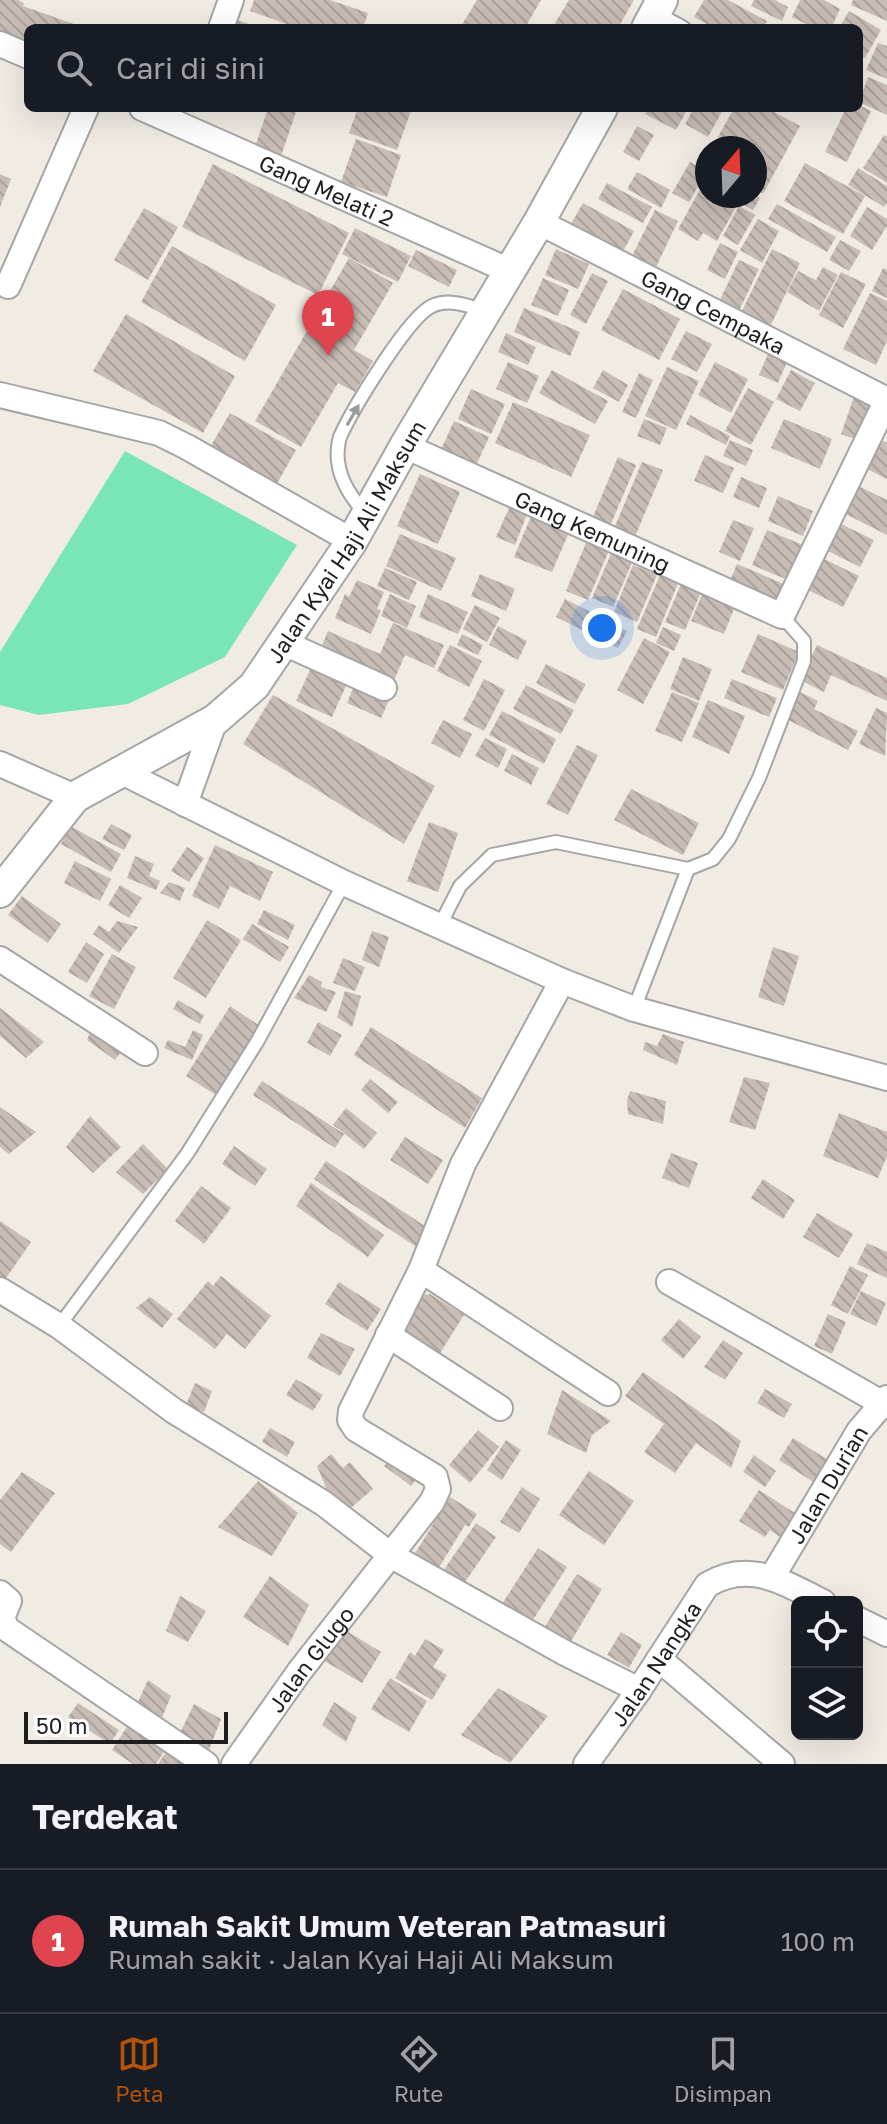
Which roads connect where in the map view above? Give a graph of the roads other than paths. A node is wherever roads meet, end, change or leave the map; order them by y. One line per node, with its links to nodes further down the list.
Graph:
1 (231, 0): 3 (street)
2 (655, 13): 4 (lane)
3 (222, 24)
4 (676, 24)
5 (0, 44): 6 (street)
6 (24, 54)
7 (84, 112): 13 (street)
8 (162, 112): 10 (street, Gang Melati 2)
9 (600, 112): 11 (street, Jalan Kyai Haji Ali Maksum)
10 (192, 118): 12 (street, Gang Melati 2)
11 (539, 222): 12 (street, Jalan Kyai Haji Ali Maksum); 16 (street, Gang Cempaka)
12 (510, 271): 14 (street, Jalan Kyai Haji Ali Maksum)
13 (8, 286)
14 (486, 311): 17 (street, Jalan Kyai Haji Ali Maksum); 18 (lane, one-way to 14)
15 (0, 395): 18 (street)
16 (887, 400): 19 (street)
17 (405, 446): 18 (street, Jalan Kyai Haji Ali Maksum); 19 (street, Gang Kemuning)
18 (359, 528): 20 (street, Jalan Kyai Haji Ali Maksum)
19 (782, 616): 27 (lane)
20 (284, 643): 21 (street); 22 (street, Jalan Kyai Haji Ali Maksum)
21 (384, 688)
22 (215, 720): 24 (street, Jalan Kyai Haji Ali Maksum); 26 (street)
23 (0, 764): 25 (street)
24 (120, 771): 25 (street, Jalan Kyai Haji Ali Maksum); 26 (street)
25 (75, 797): 29 (street, Jalan Kyai Haji Ali Maksum)
26 (185, 804): 28 (street)
27 (688, 869): 30 (lane); 33 (lane)
28 (344, 883): 30 (street); 39 (lane)
29 (0, 892)
30 (439, 927): 32 (street)
31 (0, 959): 34 (street)
32 (562, 981): 33 (street); 36 (street)
33 (634, 1009): 35 (street)
34 (145, 1053)
35 (887, 1078)
36 (421, 1270): 40 (street); 41 (street)
37 (669, 1282): 42 (street)
38 (0, 1290): 39 (street)
39 (59, 1326): 44 (street)
40 (388, 1335): 43 (street); 44 (street, Jalan Glugo)
41 (608, 1393)
42 (886, 1403): 45 (street, Jalan Durian)
43 (500, 1408)
44 (392, 1556): 51 (street); 53 (street, Jalan Glugo)
45 (772, 1577): 47 (street, Jalan Nangka); 50 (street, Jalan Nangka)
46 (0, 1593): 52 (street)
47 (811, 1596)
48 (863, 1622): 49 (street)
49 (887, 1634)
50 (659, 1659): 51 (street, Jalan Nangka); 55 (street)
51 (639, 1690): 54 (street, Jalan Nangka)
52 (206, 1764)
53 (234, 1764)
54 (586, 1764)
55 (782, 1764)

